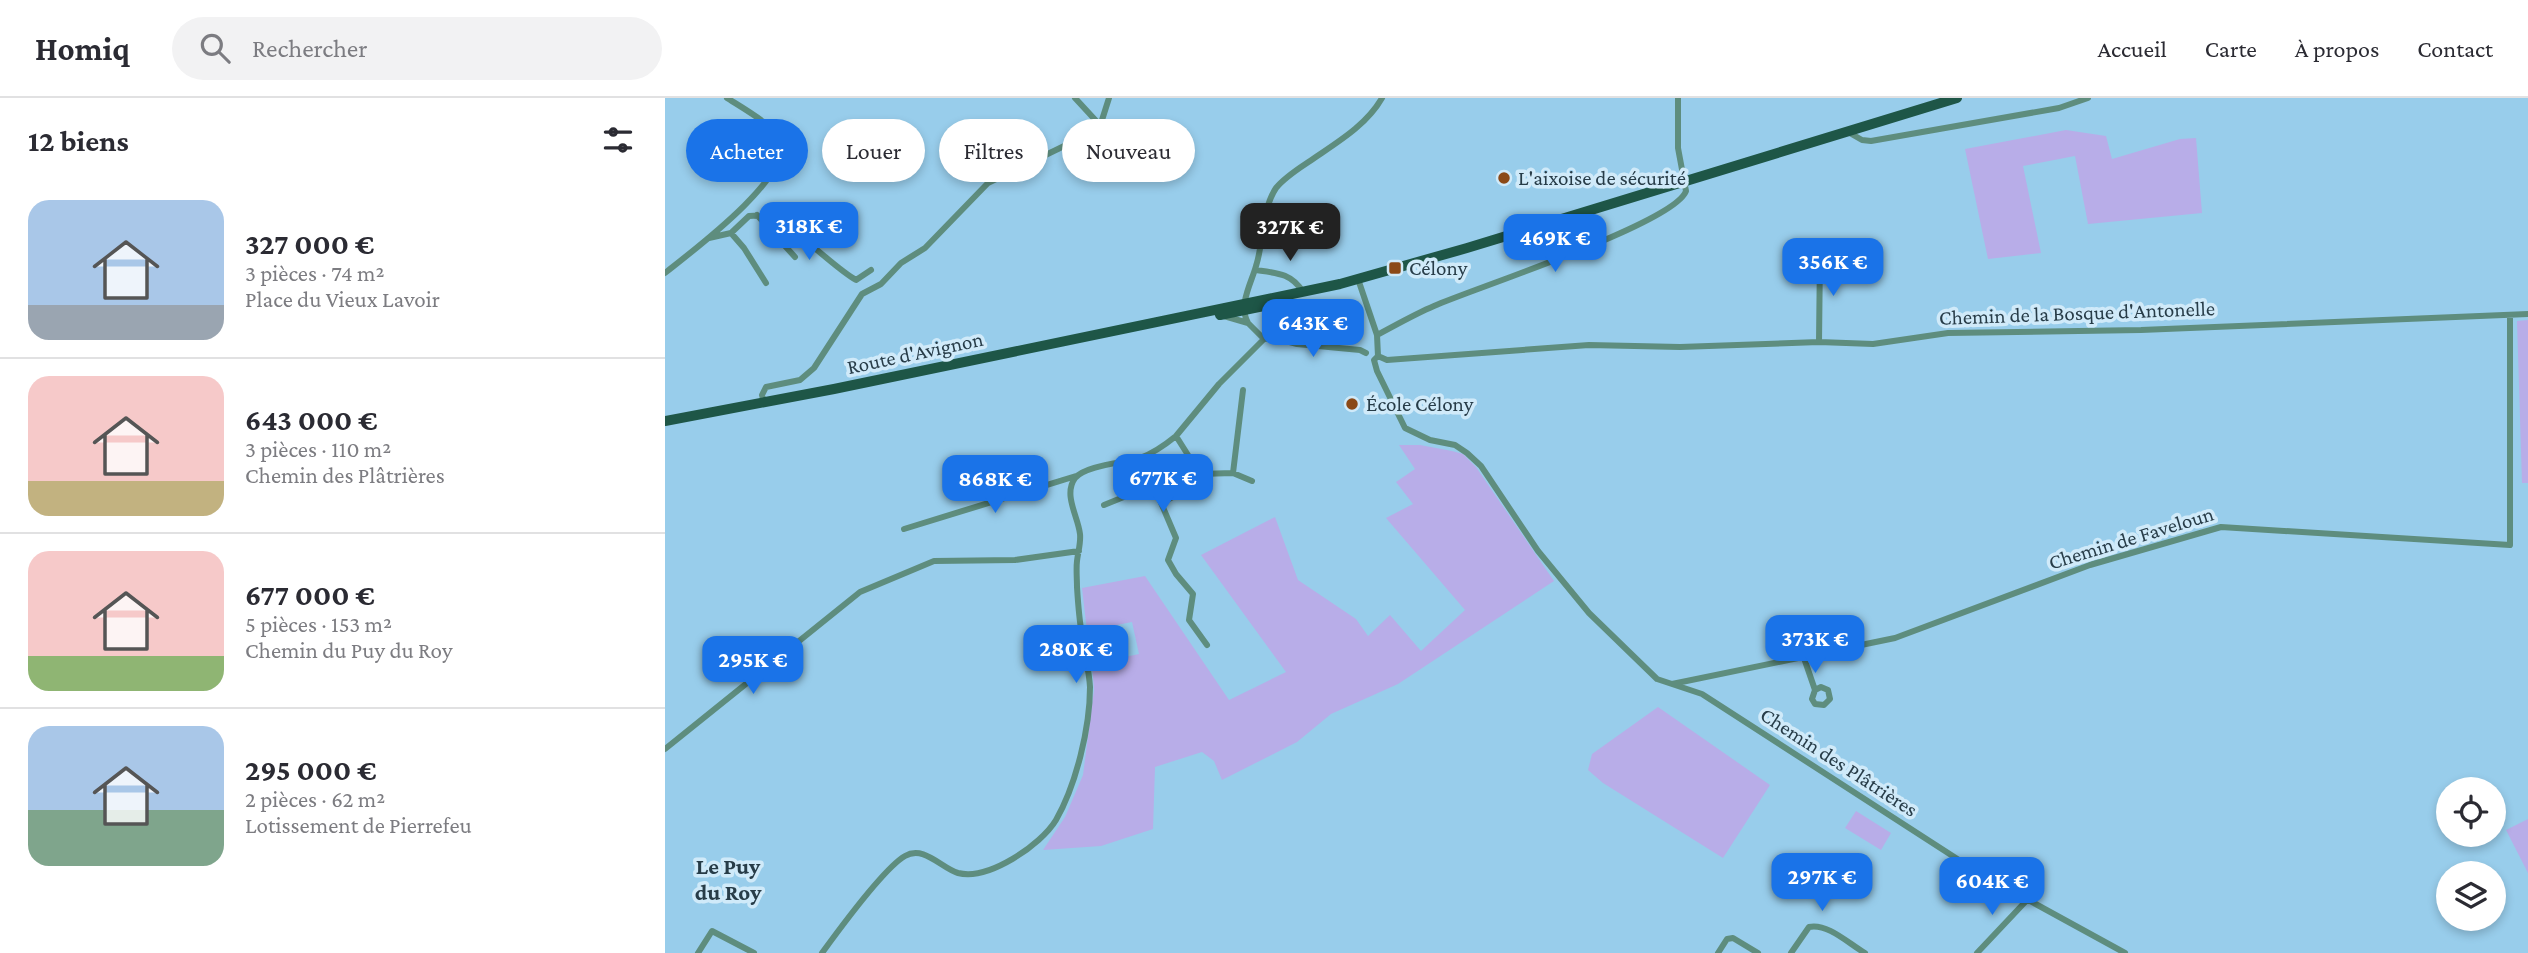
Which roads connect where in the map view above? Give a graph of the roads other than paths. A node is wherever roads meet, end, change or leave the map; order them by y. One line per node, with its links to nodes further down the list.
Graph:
1 (727, 98): 15 (street)
2 (1075, 98): 8 (street)
3 (1109, 98): 9 (street)
4 (1382, 98): 19 (street)
5 (1678, 98): 12 (street)
6 (1957, 98): 10 (main road, Route d'Avignon)
7 (2088, 98): 10 (street)
8 (1094, 119)
9 (1101, 119)
10 (1848, 132): 12 (main road, Route d'Avignon)
11 (1062, 147): 35 (street)
12 (1683, 183): 21 (main road, Route d'Avignon); 30 (street)
13 (757, 215): 14 (street); 17 (street); 18 (street)
14 (731, 233): 15 (street); 22 (street)
15 (707, 239): 20 (street)
16 (1820, 254): 32 (street)
17 (795, 257)
18 (871, 270)
19 (1255, 270): 23 (street); 24 (street)
20 (665, 273)
21 (1359, 281): 23 (main road, Route d'Avignon); 24 (main road, Route d'Avignon); 30 (street)
22 (766, 283)
23 (1303, 292): 24 (main road, Route d'Avignon)
24 (1245, 306): 26 (main road, Route d'Avignon); 28 (street); 29 (main road, Route d'Avignon)
25 (2528, 314): 27 (street, Chemin de la Bosque d'Antonelle)
26 (1217, 315): 28 (street); 29 (main road, Route d'Avignon)
27 (2510, 315): 32 (street, Chemin de la Bosque d'Antonelle); 47 (street, Chemin de Faveloun)
28 (1248, 323): 31 (street)
29 (1123, 330): 35 (main road, Route d'Avignon)
30 (1377, 335): 33 (street)
31 (1264, 339): 33 (street); 37 (street)
32 (1819, 342): 33 (street, Chemin de la Bosque d'Antonelle)
33 (1376, 355): 48 (street, Chemin des Plâtrières)
34 (1243, 390): 39 (street)
35 (764, 402): 36 (main road, Route d'Avignon)
36 (665, 423)
37 (1176, 436): 38 (street); 40 (street)
38 (1201, 474): 39 (street); 42 (street)
39 (1233, 474): 41 (street)
40 (1077, 475): 44 (street); 45 (street)
41 (1252, 481)
42 (1159, 498): 43 (street); 46 (street)
43 (1104, 505)
44 (904, 528)
45 (1079, 551): 50 (street); 54 (street)
46 (1207, 645)
47 (1804, 658): 48 (street, Chemin de Faveloun); 49 (street)
48 (1672, 684): 51 (street, Chemin des Plâtrières)
49 (1815, 690)
50 (665, 749)
51 (2027, 900): 59 (street); 60 (street, Chemin des Plâtrières)
52 (698, 953): 53 (street)
53 (754, 953)
54 (822, 953)
55 (1718, 953): 56 (street)
56 (1758, 953)
57 (1791, 953): 58 (street)
58 (1864, 953)
59 (1977, 953)
60 (2125, 953)

